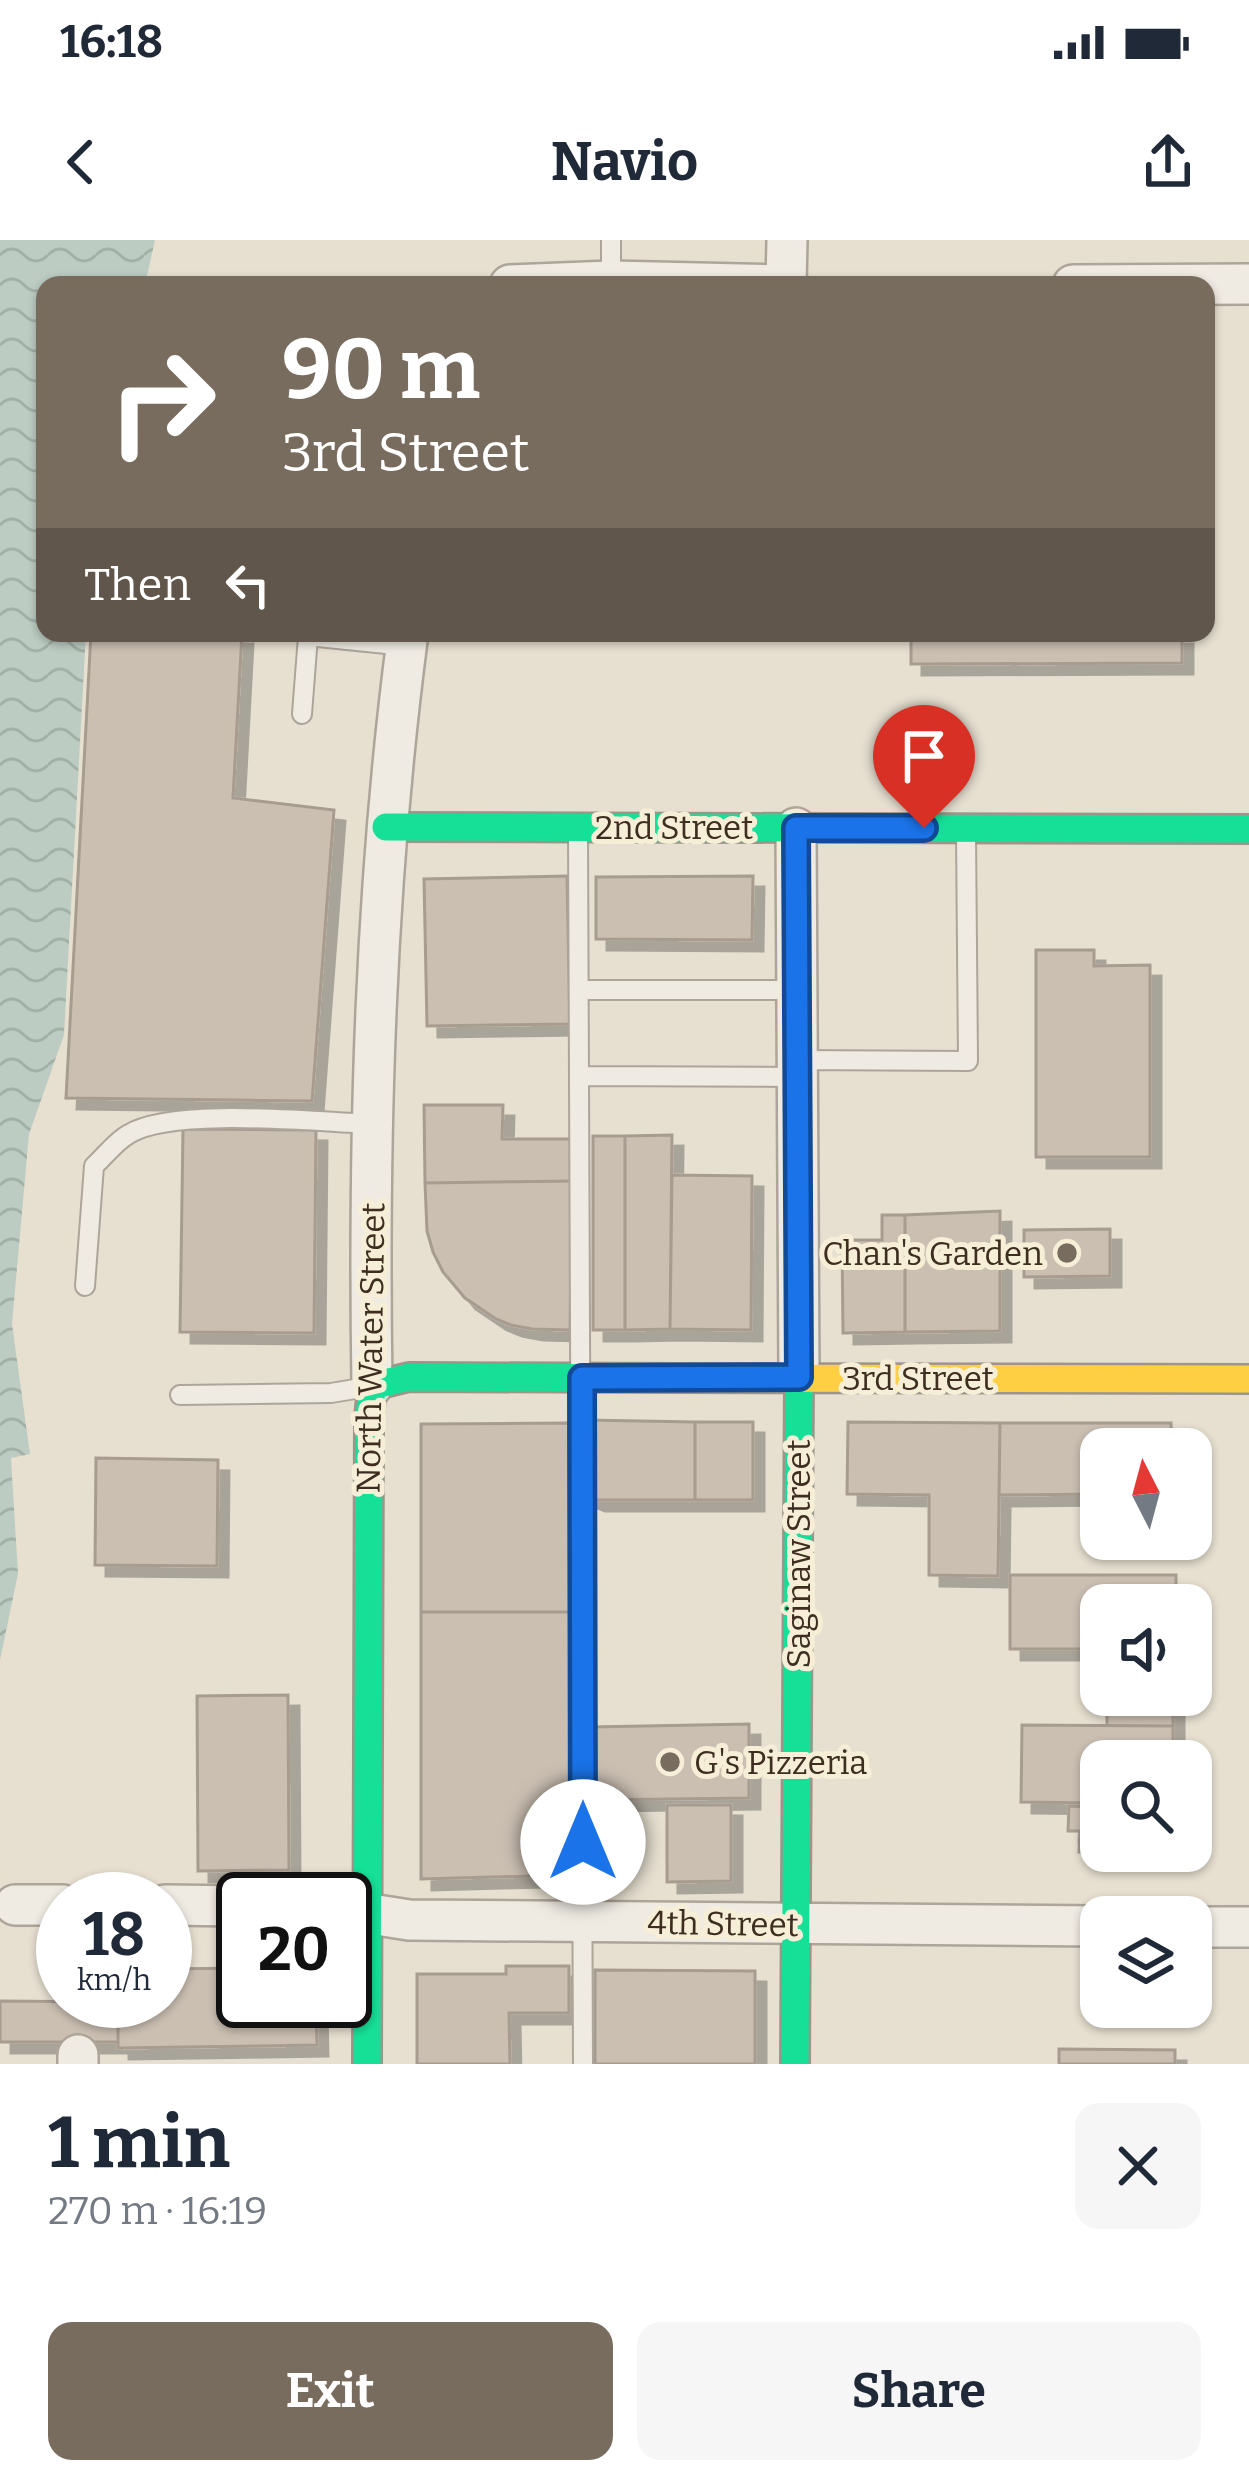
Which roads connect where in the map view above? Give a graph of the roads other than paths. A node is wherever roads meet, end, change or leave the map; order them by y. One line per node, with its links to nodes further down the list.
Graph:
1 (611, 240): 3 (lane)
2 (787, 240): 4 (street)
3 (611, 276)
4 (784, 276)
5 (1215, 284): 6 (street)
6 (1249, 284)
7 (307, 642): 9 (lane)
8 (407, 642): 10 (street, North Water Street)
9 (302, 714)
10 (386, 827): 11 (street, 2nd Street); 19 (street, North Water Street)
11 (578, 827): 12 (street, 2nd Street); 16 (lane)
12 (796, 828): 13 (street, 2nd Street); 15 (street, Saginaw Street)
13 (966, 828): 14 (street, 2nd Street); 17 (lane)
14 (1249, 829)
15 (797, 990): 16 (lane); 17 (street, Saginaw Street)
16 (579, 991): 18 (lane)
17 (797, 1068): 18 (lane); 21 (street, Saginaw Street)
18 (579, 1076): 22 (lane)
19 (372, 1124): 20 (lane); 24 (street, North Water Street)
20 (85, 1286)
21 (799, 1377): 22 (street, 3rd Street); 23 (street, 3rd Street); 31 (street, Saginaw Street)
22 (582, 1378): 24 (street, 3rd Street); 30 (lane)
23 (1249, 1379)
24 (372, 1386): 25 (lane); 26 (street, North Water Street)
25 (180, 1395)
26 (358, 1872)
27 (15, 1905): 28 (street)
28 (36, 1905)
29 (372, 1914): 30 (street, 4th Street)
30 (583, 1921): 31 (street, 4th Street); 37 (lane)
31 (795, 1924): 32 (street, 4th Street); 38 (street, Saginaw Street)
32 (1080, 1926)
33 (1212, 1927): 34 (street)
34 (1249, 1927)
35 (365, 2028): 36 (street, North Water Street)
36 (367, 2064)
37 (583, 2064)
38 (795, 2064)

